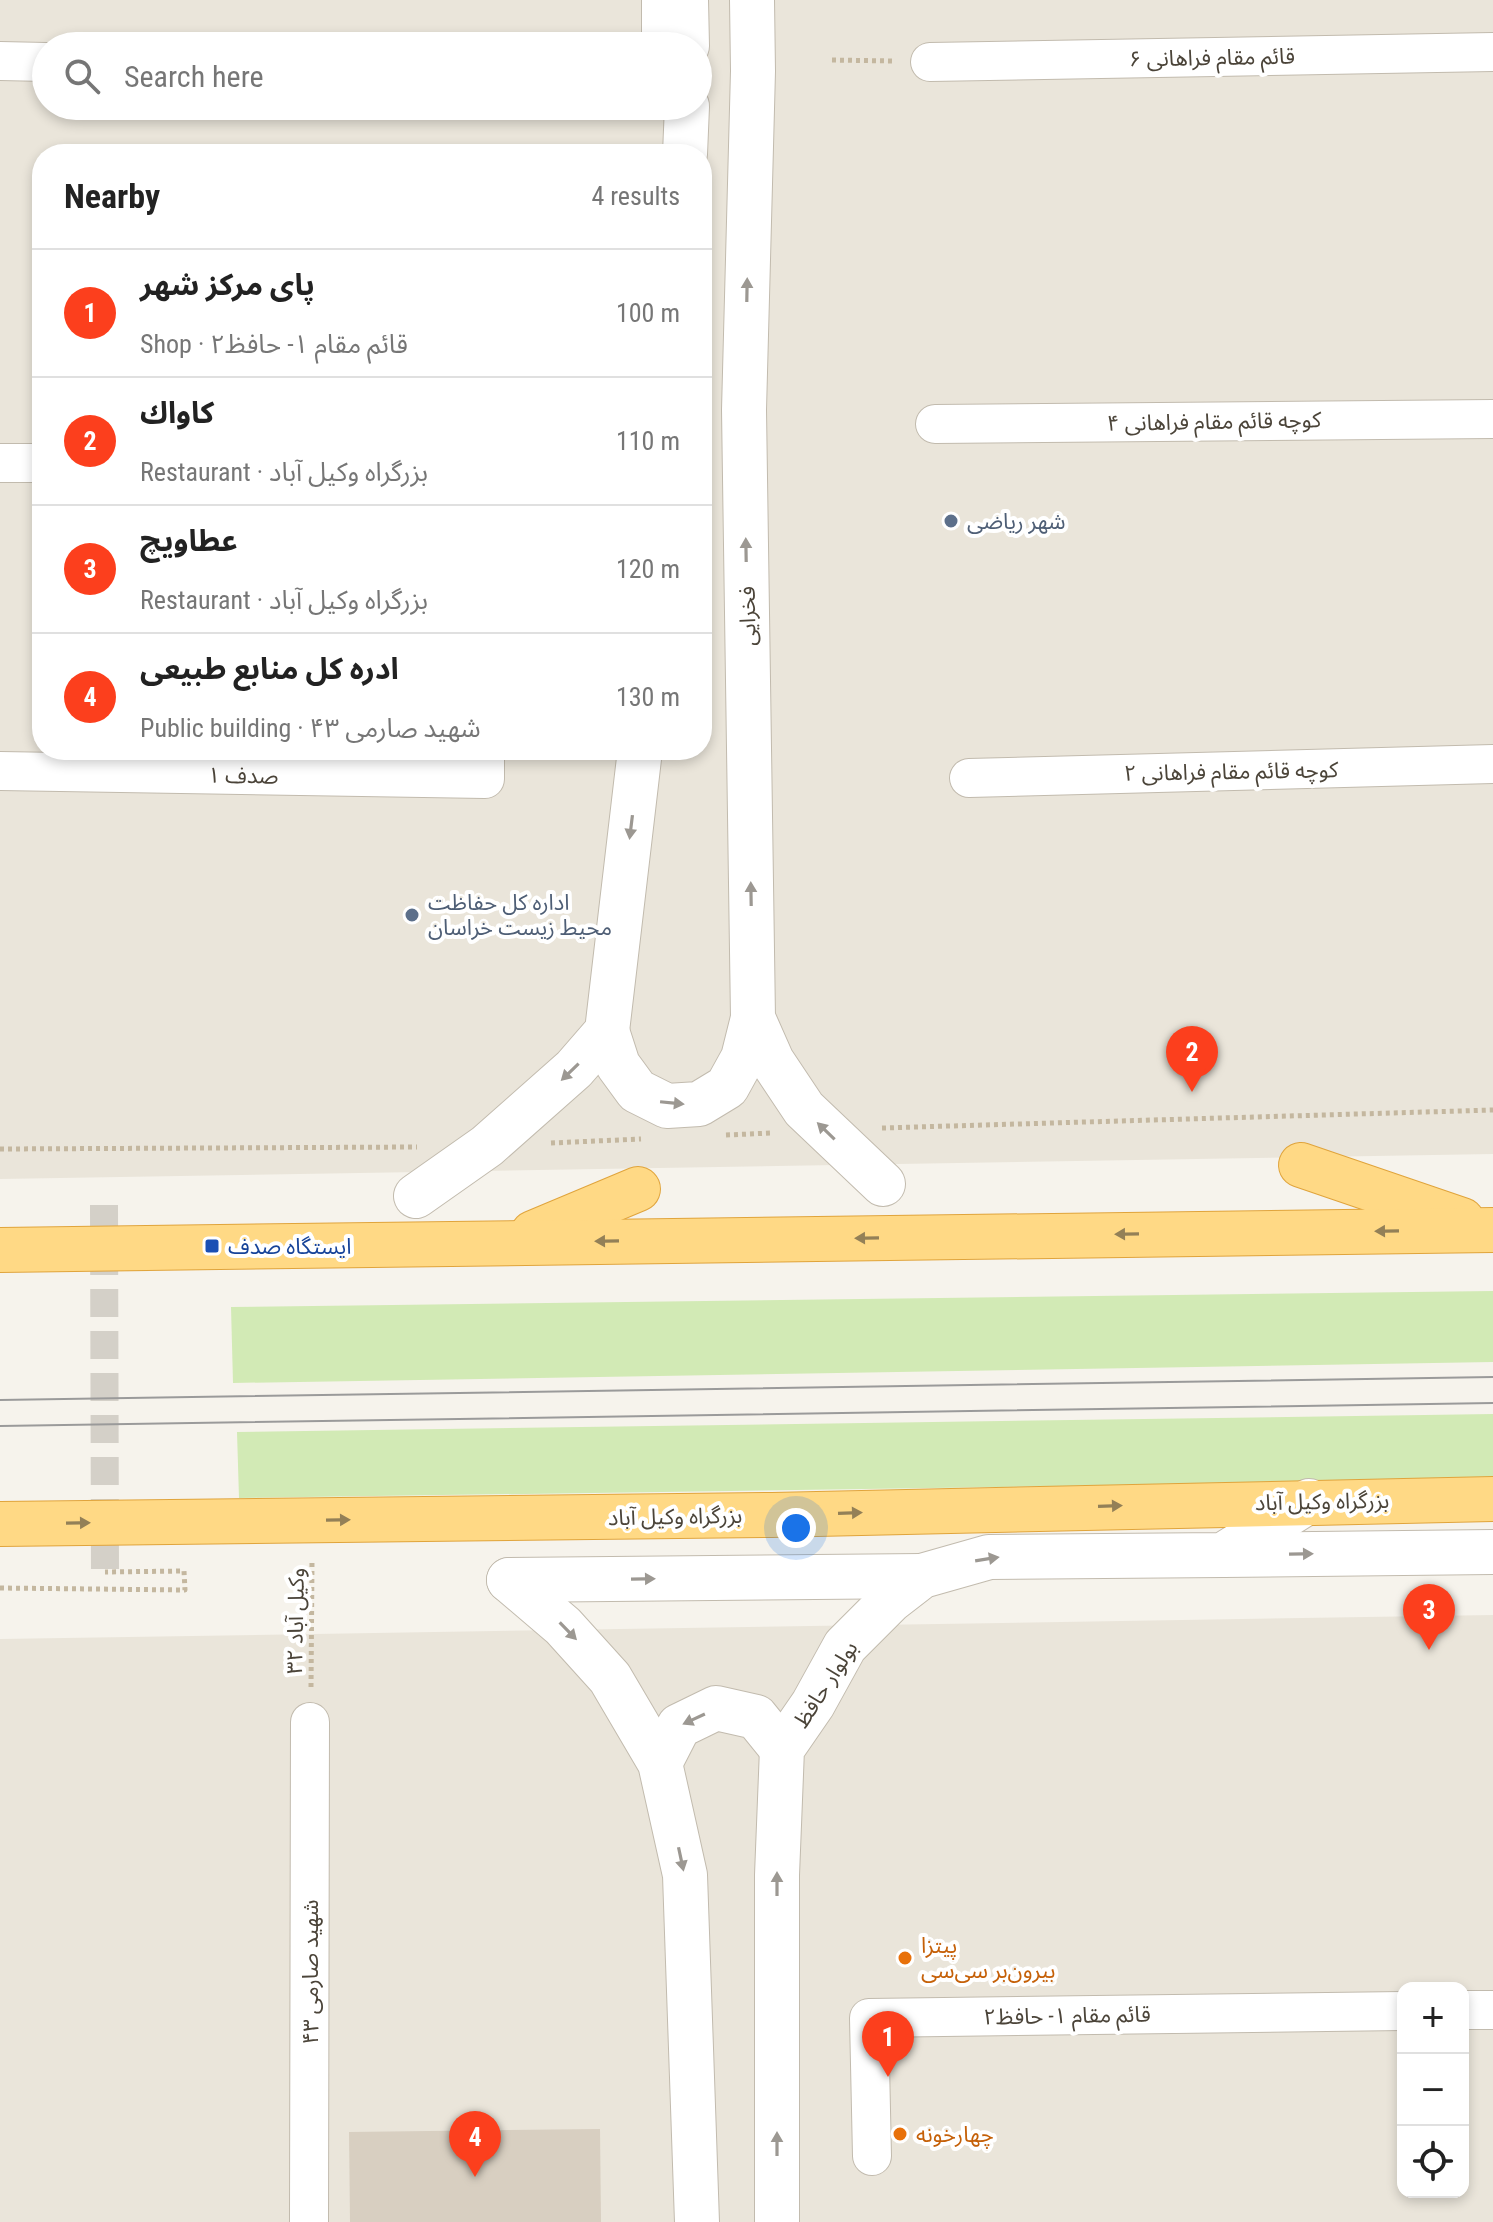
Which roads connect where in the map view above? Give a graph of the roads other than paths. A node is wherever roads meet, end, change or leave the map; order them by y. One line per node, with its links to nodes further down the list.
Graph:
1 (661, 0): 4 (street)
2 (686, 0): 5 (street)
3 (752, 0): 21 (street, فخرایی, one-way to 3)
4 (661, 32)
5 (687, 32)
6 (1493, 52): 9 (street, قائم مقام فراهانی ۶)
7 (0, 61): 8 (street)
8 (32, 62)
9 (930, 62)
10 (686, 120): 11 (street)
11 (685, 144)
12 (1493, 419): 13 (street, کوچه قائم مقام فراهانی ۴)
13 (935, 424)
14 (0, 463): 15 (street)
15 (32, 463)
16 (639, 760): 22 (street, one-way to 22)
17 (485, 764): 19 (street, صدف ۱)
18 (1493, 764): 20 (street, کوچه قائم مقام فراهانی ۲)
19 (0, 771)
20 (969, 778)
21 (753, 1018): 22 (street, one-way to 21); 24 (street, فخرایی, one-way to 21)
22 (607, 1031): 26 (street, one-way to 26)
23 (1301, 1165): 27 (highway)
24 (883, 1184)
25 (638, 1189): 28 (highway)
26 (416, 1196)
27 (1492, 1230): 28 (highway, one-way to 28)
28 (513, 1242): 29 (highway)
29 (0, 1250)
30 (1493, 1499): 31 (highway, بزرگراه وکیل آباد)
31 (1309, 1501): 32 (highway, بزرگراه وکیل آباد, one-way to 31); 34 (street)
32 (5, 1526)
33 (1493, 1552): 34 (street, بولوار حافظ, one-way to 33)
34 (1223, 1555): 35 (street, بولوار حافظ, one-way to 34)
35 (922, 1576): 37 (street, بولوار حافظ); 38 (street)
36 (310, 1722): 43 (street, شهید صارمی ۴۳)
37 (782, 1749): 38 (street, one-way to 38); 45 (street, بولوار حافظ, one-way to 37)
38 (660, 1763): 44 (street, one-way to 44)
39 (1469, 2010): 40 (street)
40 (1493, 2010)
41 (1397, 2011): 42 (street, قائم مقام ۱- حافظ۲)
42 (872, 2156)
43 (309, 2222)
44 (697, 2222)
45 (777, 2222)

